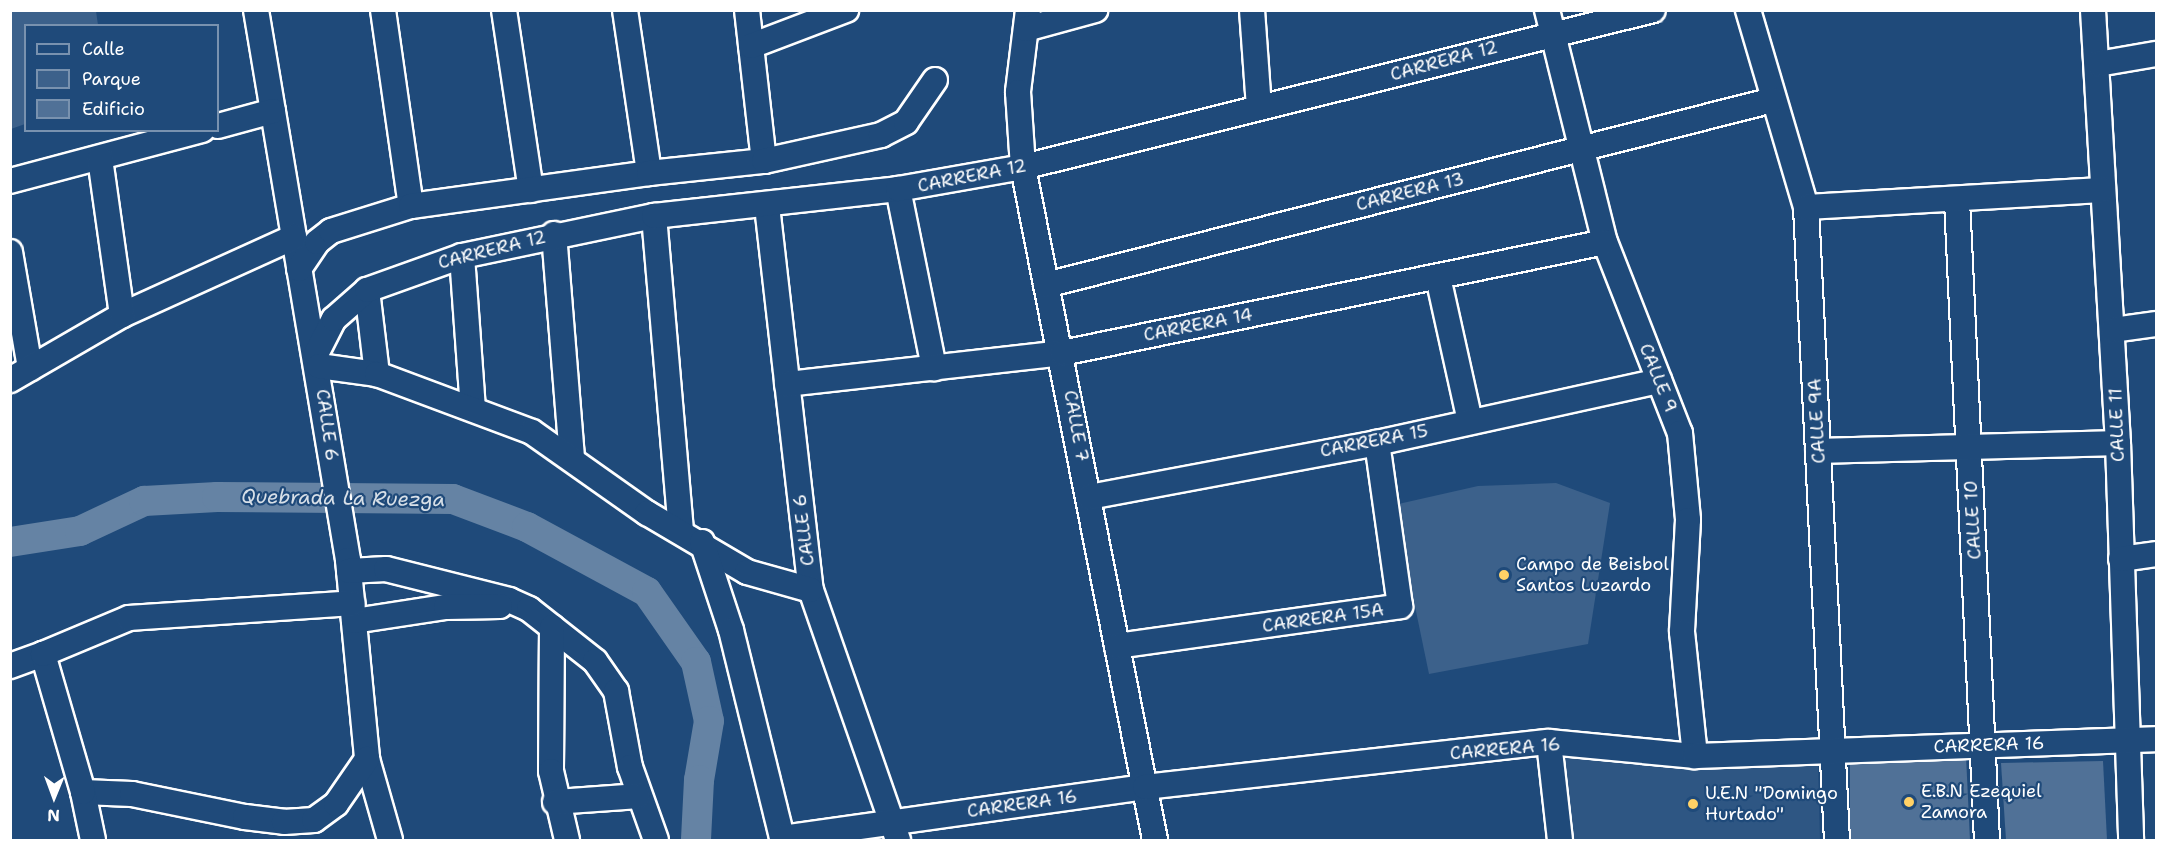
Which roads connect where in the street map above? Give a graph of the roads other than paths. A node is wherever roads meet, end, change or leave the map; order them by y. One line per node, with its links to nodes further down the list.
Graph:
1 (256, 10): 20 (street, CALLE 6)
2 (383, 10): 33 (street)
3 (504, 10): 30 (street)
4 (625, 10): 27 (street)
5 (747, 10): 14 (street)
6 (1095, 10): 12 (street)
7 (1252, 10): 19 (street)
8 (1653, 10): 13 (street, CARRERA 12)
9 (1748, 10): 18 (street, CALLE 9A)
10 (2093, 10): 16 (street, CALLE 11)
11 (843, 11): 14 (street)
12 (1027, 20): 26 (street, CALLE 7)
13 (1550, 22): 19 (street, CARRERA 12); 23 (street, CALLE 9)
14 (751, 46): 25 (street)
15 (2157, 54): 16 (street)
16 (2098, 64): 31 (street, CALLE 11)
17 (935, 80): 25 (street)
18 (1773, 100): 23 (street, CARRERA 13); 35 (street, CALLE 9A)
19 (1259, 108): 26 (street, CARRERA 12)
20 (273, 111): 21 (street); 38 (street, CALLE 6)
21 (219, 126)
22 (195, 132): 24 (street)
23 (1580, 152): 39 (street, CALLE 9); 44 (street, CARRERA 13)
24 (100, 159): 28 (street); 46 (street)
25 (764, 161): 27 (street)
26 (1023, 167): 29 (street, CARRERA 12); 44 (street, CALLE 7)
27 (649, 173): 30 (street)
28 (10, 181)
29 (898, 189): 34 (street, CARRERA 12); 51 (street)
30 (531, 190): 33 (street)
31 (2103, 190): 32 (street); 48 (street, CALLE 11)
32 (1957, 200): 35 (street); 60 (street, CALLE 10)
33 (411, 206): 42 (street)
34 (767, 206): 36 (street, CARRERA 12); 55 (street, CALLE 6)
35 (1806, 207): 61 (street, CALLE 9A)
36 (654, 216): 37 (street, CARRERA 12); 64 (street)
37 (554, 234): 41 (street, CARRERA 12); 62 (street)
38 (294, 237): 42 (street, CALLE 6); 46 (street)
39 (1605, 242): 43 (street, CARRERA 14); 54 (street, CALLE 9)
40 (10, 252): 52 (street)
41 (462, 256): 45 (street, CARRERA 12); 56 (street)
42 (299, 269): 50 (street, CALLE 6)
43 (1438, 277): 49 (street, CARRERA 14); 57 (street)
44 (1046, 285): 49 (street, CALLE 7)
45 (367, 290): 50 (street, CARRERA 12); 53 (street)
46 (122, 315): 52 (street)
47 (2157, 324): 48 (street)
48 (2113, 330): 59 (street, CALLE 11)
49 (1062, 353): 51 (street, CARRERA 14); 63 (street, CALLE 7)
50 (317, 360): 53 (street); 67 (street, CALLE 6)
51 (934, 368): 55 (street, CARRERA 14)
52 (20, 374)
53 (377, 374): 56 (street)
54 (1659, 381): 57 (street, CARRERA 15); 80 (street, CALLE 9)
55 (787, 384): 68 (street, CALLE 6)
56 (473, 408): 62 (street)
57 (1470, 421): 58 (street, CARRERA 15)
58 (1377, 442): 63 (street, CARRERA 15); 72 (street, CARRERA 15A)
59 (2118, 443): 60 (street); 66 (street, CALLE 11)
60 (1969, 447): 61 (street); 78 (street, CALLE 10)
61 (1818, 451): 79 (street, CALLE 9A)
62 (572, 458): 64 (street)
63 (1089, 497): 72 (street, CALLE 7)
64 (692, 537): 68 (street); 87 (street)
65 (2157, 554): 66 (street)
66 (2121, 559): 76 (street, CALLE 11)
67 (349, 565): 69 (street); 70 (street, CALLE 6)
68 (811, 590): 86 (street, CALLE 6)
69 (529, 609): 70 (street); 71 (street)
70 (353, 612): 73 (street); 81 (street, CALLE 6)
71 (552, 627): 84 (street); 85 (street)
72 (1117, 646): 82 (street, CALLE 7)
73 (43, 654): 74 (street); 83 (street)
74 (10, 666)
75 (2157, 739): 76 (street, CARRERA 16)
76 (2128, 740): 78 (street, CARRERA 16); 96 (street, CALLE 11)
77 (1549, 742): 80 (street, CARRERA 16); 82 (street, CARRERA 16); 93 (street)
78 (1983, 745): 79 (street, CARRERA 16); 95 (street, CALLE 10)
79 (1834, 753): 80 (street, CARRERA 16); 94 (street, CALLE 9A)
80 (1695, 756)
81 (367, 759): 83 (street); 89 (street, CALLE 6)
82 (1145, 787): 86 (street, CARRERA 16); 92 (street, CALLE 7)
83 (83, 792): 88 (street)
84 (638, 796): 85 (street); 91 (street)
85 (555, 802): 90 (street)
86 (895, 831): 87 (street, CARRERA 16)
87 (782, 839)
88 (93, 840)
89 (390, 840)
90 (567, 840)
91 (656, 840)
92 (1155, 840)
93 (1560, 840)
94 (1837, 840)
95 (1986, 840)
96 (2130, 840)

